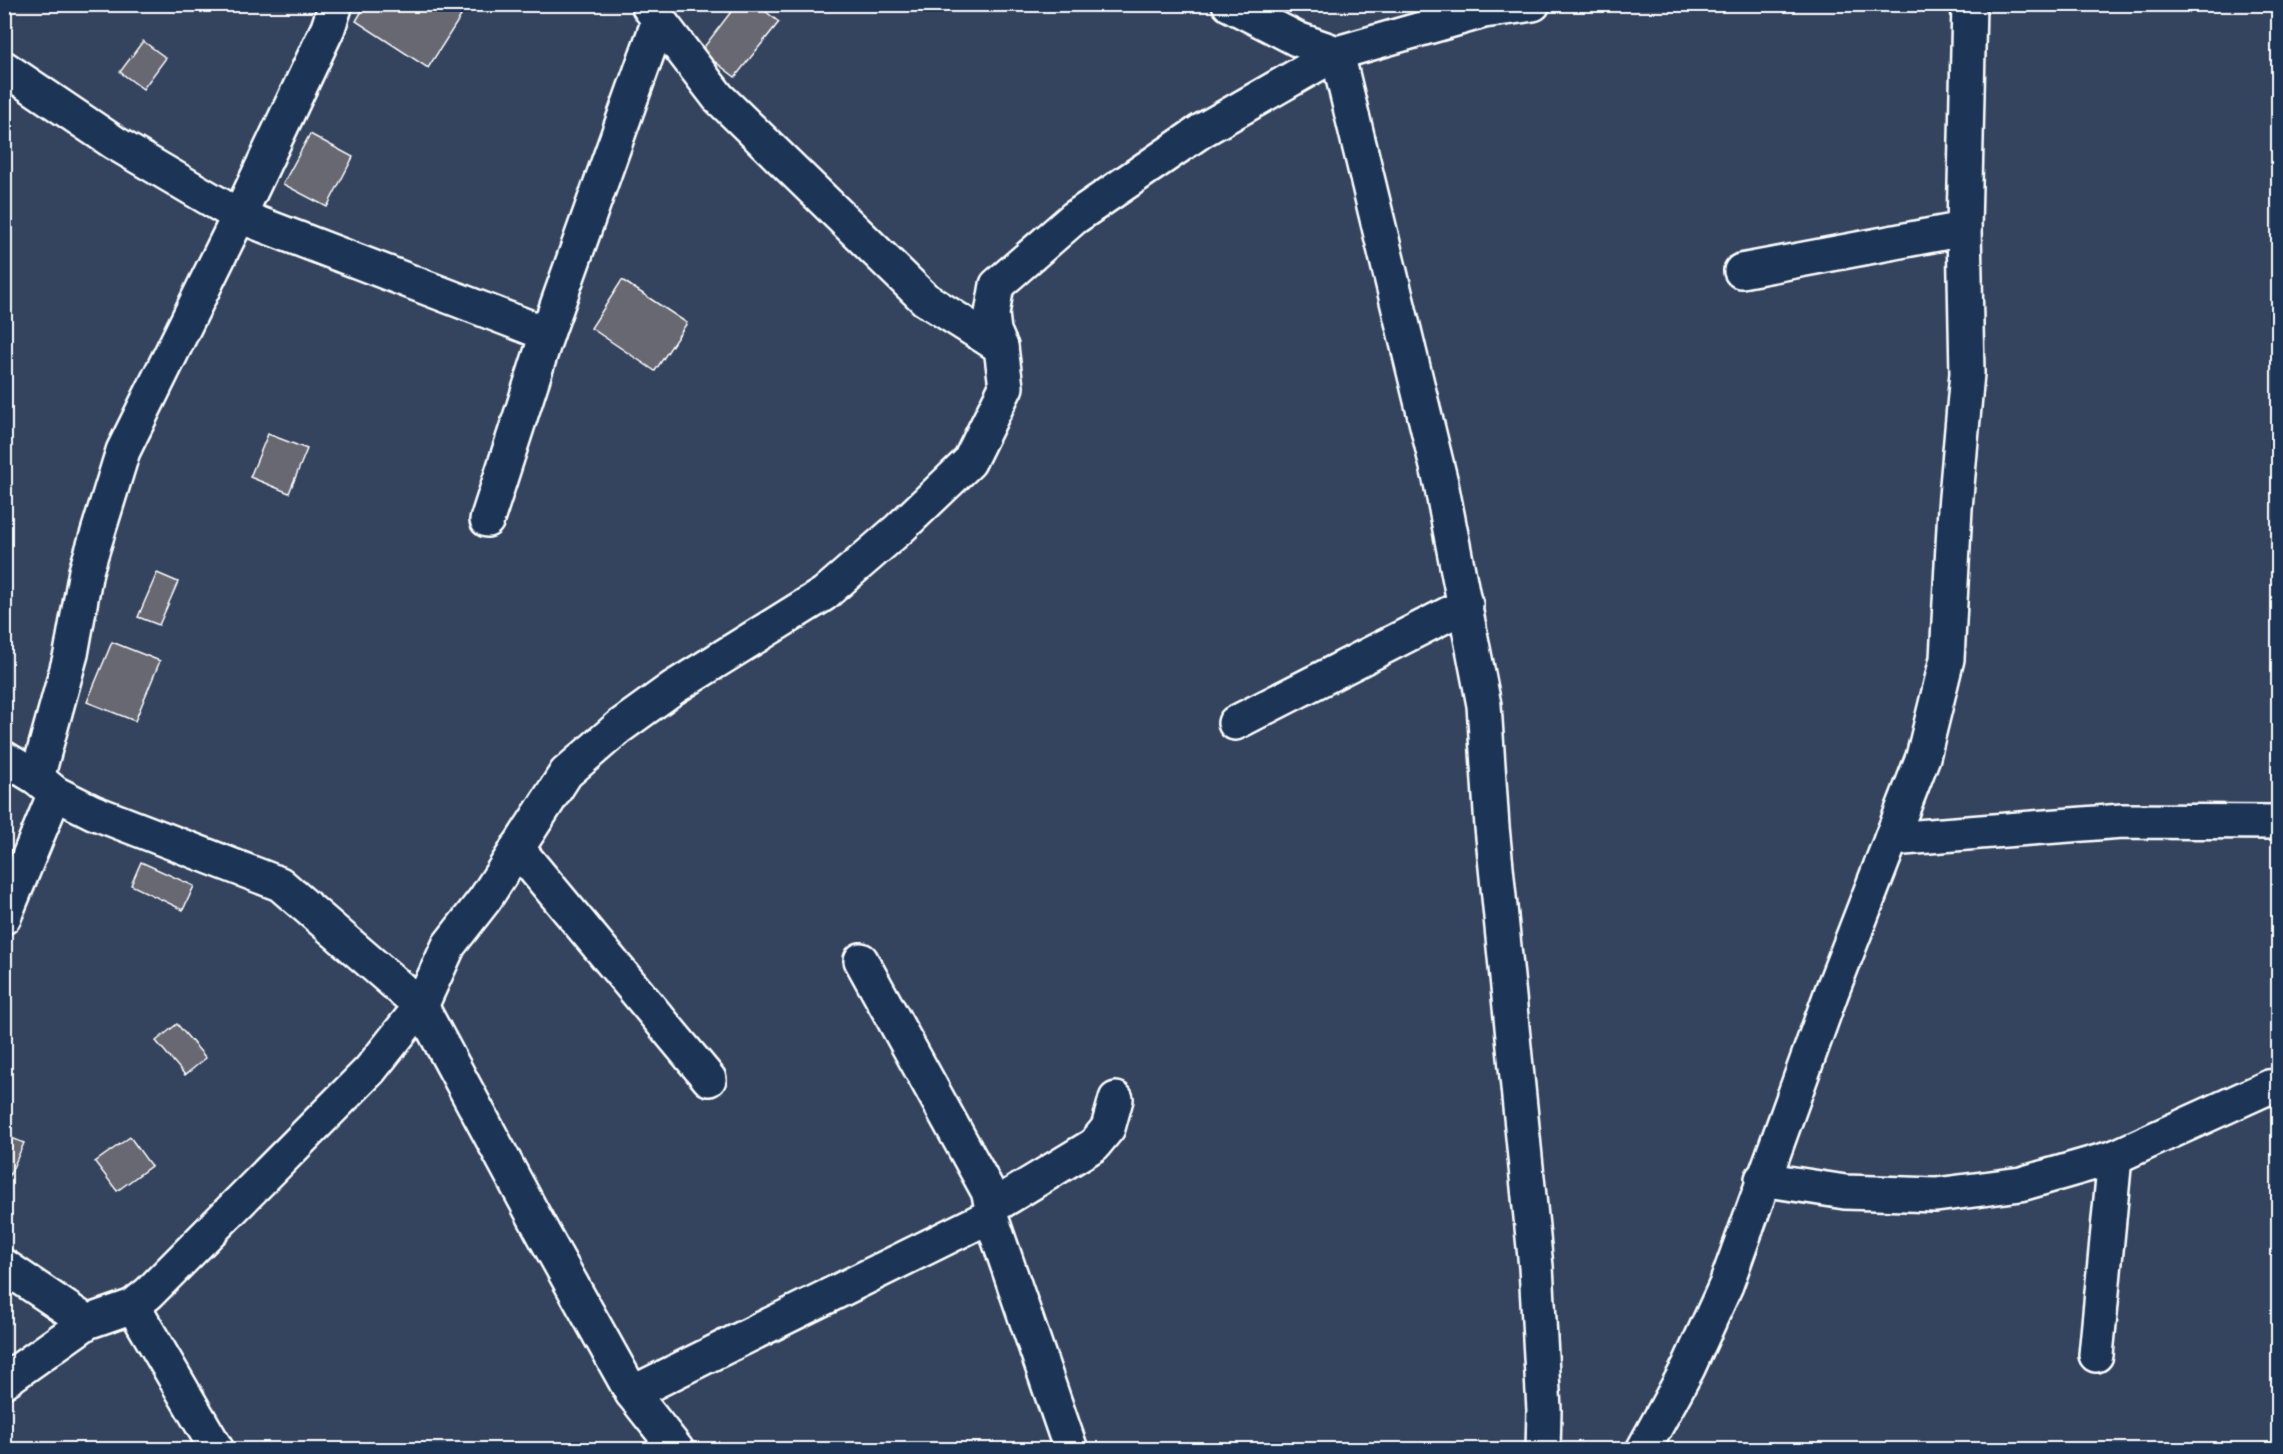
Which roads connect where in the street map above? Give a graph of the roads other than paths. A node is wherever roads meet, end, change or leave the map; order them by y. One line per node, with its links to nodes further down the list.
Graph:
1 (336, 4): 9 (street)
2 (1229, 4): 7 (street)
3 (1533, 4): 5 (street)
4 (1969, 4): 10 (street)
5 (1487, 8): 7 (street)
6 (653, 12): 12 (street); 13 (street)
7 (1337, 52): 13 (street); 15 (street)
8 (4, 68): 9 (street)
9 (239, 216): 12 (street); 18 (street)
10 (1964, 229): 11 (street); 20 (street)
11 (1741, 271)
12 (548, 334): 14 (street)
13 (1002, 347): 21 (street)
14 (487, 520)
15 (1466, 605): 16 (street); 40 (street)
16 (1235, 723)
17 (4, 758): 18 (street)
18 (46, 785): 22 (street); 24 (street)
19 (2278, 822): 20 (street)
20 (1891, 839): 29 (street)
21 (517, 848): 24 (street); 25 (street)
22 (4, 917)
23 (861, 960): 30 (street)
24 (421, 1006): 32 (street); 36 (street)
25 (709, 1078)
26 (2278, 1086): 28 (street)
27 (1116, 1099): 30 (street)
28 (2115, 1157): 29 (street); 34 (street)
29 (1762, 1179): 41 (street)
30 (991, 1210): 36 (street); 39 (street)
31 (4, 1266): 33 (street)
32 (133, 1306): 33 (street); 37 (street)
33 (87, 1322): 35 (street)
34 (2096, 1355)
35 (4, 1381)
36 (632, 1393): 38 (street)
37 (217, 1449)
38 (677, 1449)
39 (1071, 1449)
40 (1543, 1449)
41 (1643, 1449)

